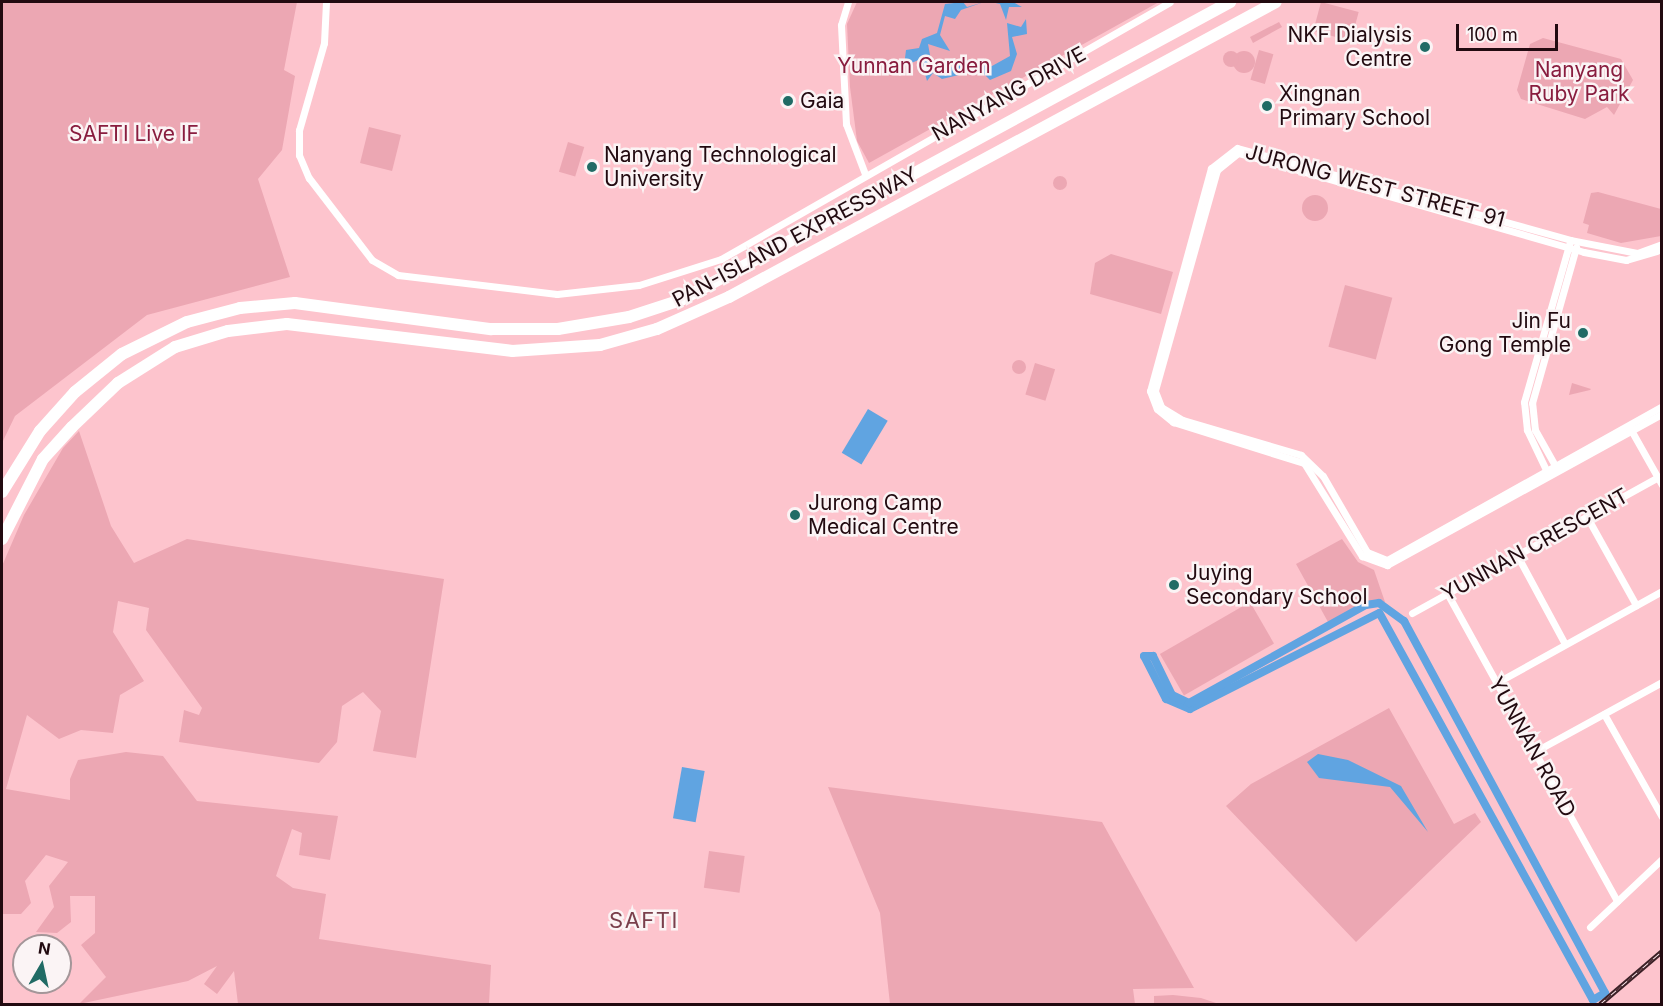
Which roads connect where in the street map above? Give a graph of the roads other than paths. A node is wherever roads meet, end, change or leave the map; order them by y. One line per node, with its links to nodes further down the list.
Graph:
1 (326, 2): 6 (street, NANYANG DRIVE)
2 (848, 2): 6 (street)
3 (1170, 2): 6 (street, NANYANG DRIVE)
4 (1230, 2): 21 (highway, PAN-ISLAND EXPRESSWAY)
5 (1275, 2): 23 (highway, PAN-ISLAND EXPRESSWAY)
6 (865, 174)
7 (1573, 244): 8 (street, JURONG WEST STREET 91); 9 (street); 10 (street); 16 (street, JURONG WEST STREET 91); 18 (street, JURONG WEST STREET 91)
8 (1662, 246)
9 (1528, 373): 10 (street); 16 (street)
10 (1539, 375): 15 (street)
11 (1662, 405): 13 (street)
12 (1662, 414): 14 (street)
13 (1629, 423): 14 (street); 15 (street)
14 (1631, 432): 17 (street); 19 (street)
15 (1555, 466): 16 (street); 17 (street)
16 (1546, 470): 18 (street)
17 (1559, 473): 18 (street)
18 (1551, 478)
19 (1657, 478): 20 (street); 22 (street, YUNNAN CRESCENT)
20 (1662, 485)
21 (2, 492)
22 (1587, 517): 24 (street, YUNNAN CRESCENT); 27 (street)
23 (2, 539)
24 (1517, 555): 26 (street, YUNNAN CRESCENT); 29 (street)
25 (1662, 591): 27 (street)
26 (1447, 593): 28 (street, YUNNAN CRESCENT); 31 (street, YUNNAN ROAD)
27 (1636, 605): 29 (street)
28 (1412, 612)
29 (1565, 644): 31 (street)
30 (1662, 682): 32 (street)
31 (1496, 683): 33 (street, YUNNAN ROAD)
32 (1604, 714): 33 (street); 34 (street)
33 (1534, 752): 36 (street, YUNNAN ROAD)
34 (1662, 817)
35 (1662, 859): 36 (street)
36 (1617, 901): 37 (street)
37 (1590, 927)

